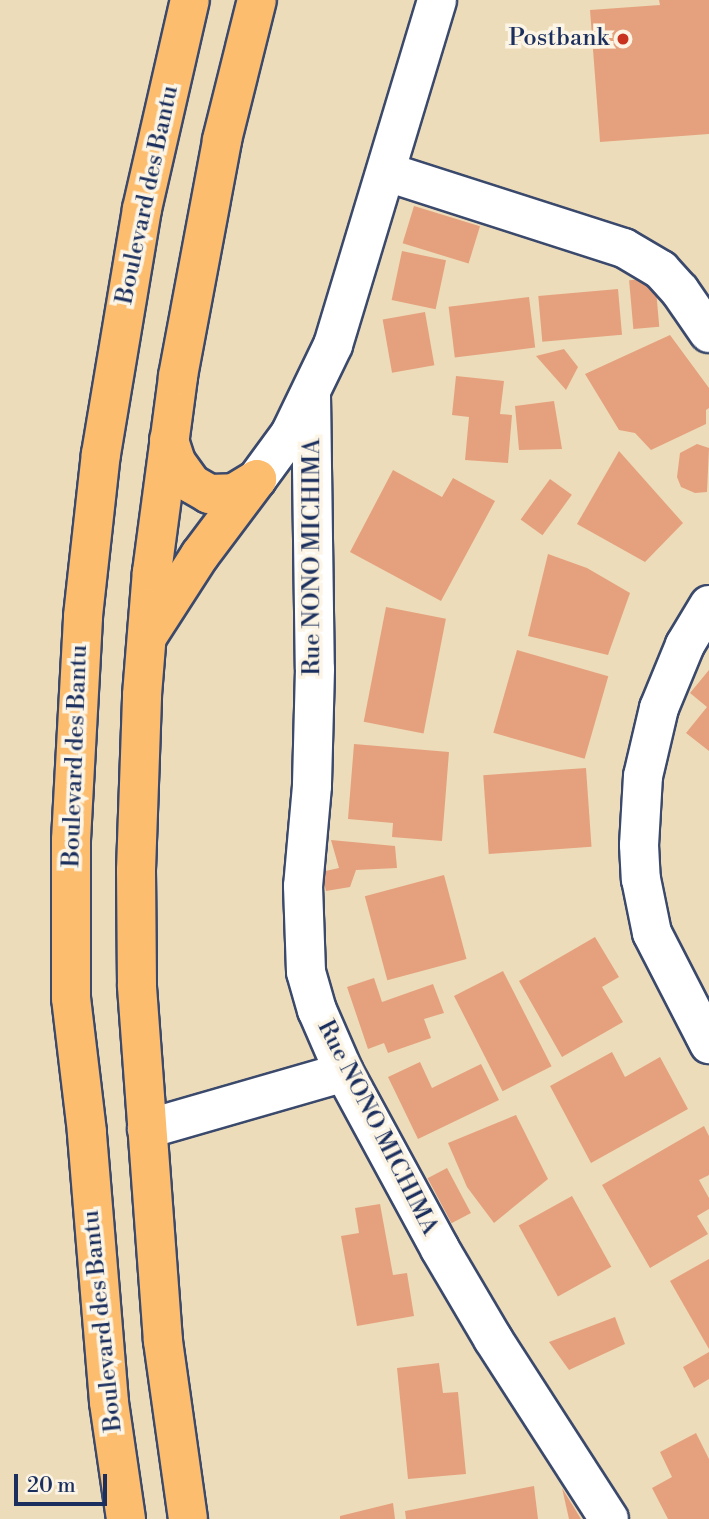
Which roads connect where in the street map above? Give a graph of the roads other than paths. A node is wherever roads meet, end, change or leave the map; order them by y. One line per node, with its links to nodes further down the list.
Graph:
1 (190, 0): 14 (highway, Boulevard des Bantu)
2 (257, 0): 7 (highway)
3 (437, 0): 4 (street)
4 (387, 172): 5 (street); 6 (street)
5 (709, 332)
6 (311, 395): 8 (street); 12 (street, Rue NONO MICHIMA)
7 (169, 440): 8 (highway); 10 (highway)
8 (257, 479): 10 (highway)
9 (709, 605): 11 (street)
10 (146, 639): 13 (highway)
11 (709, 1044)
12 (344, 1072): 13 (street); 16 (street, Rue NONO MICHIMA)
13 (147, 1129): 15 (highway)
14 (126, 1519)
15 (188, 1519)
16 (609, 1519)

